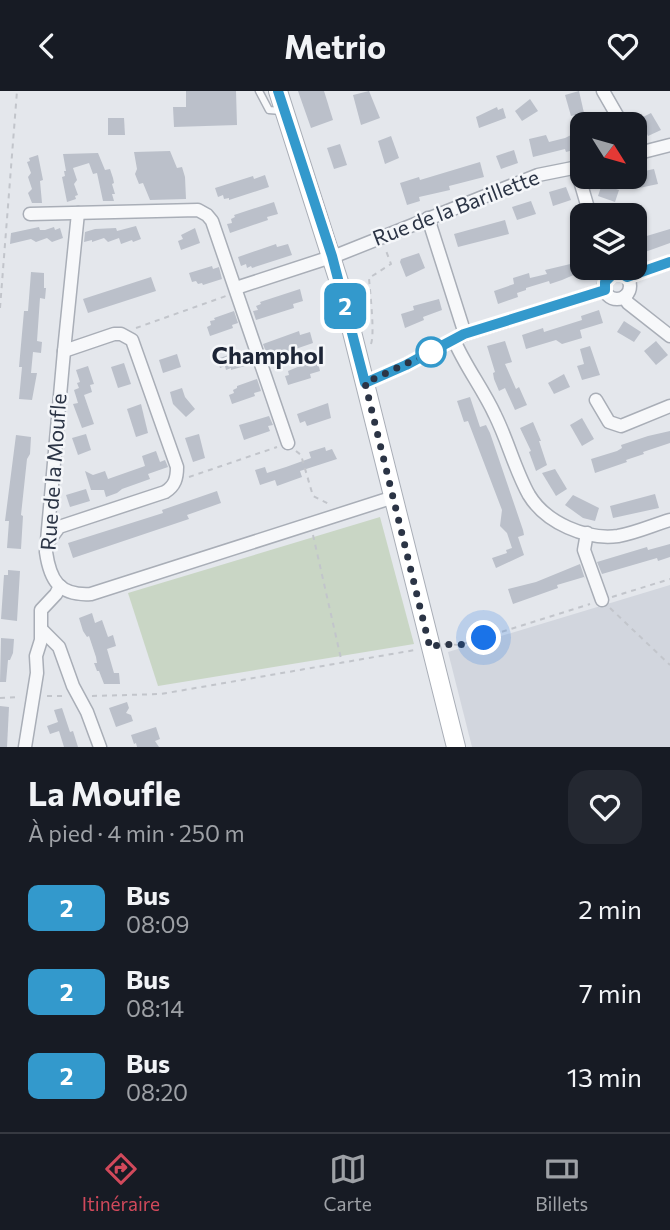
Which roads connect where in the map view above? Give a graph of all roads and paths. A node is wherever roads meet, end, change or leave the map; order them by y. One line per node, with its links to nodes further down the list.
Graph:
1 (17, 91): 22 (path)
2 (258, 91): 5 (lane)
3 (278, 91): 5 (main road)
4 (603, 91): 6 (street)
5 (285, 112): 14 (main road)
6 (615, 112)
7 (670, 145): 8 (street)
8 (648, 150)
9 (570, 168): 12 (street, Rue de la Barillette)
10 (78, 213): 11 (street); 20 (street); 27 (street, Rue de la Moufle)
11 (30, 214)
12 (428, 218): 13 (street, Rue de la Barillette); 25 (street)
13 (382, 237): 14 (street, Rue de la Barillette); 26 (path)
14 (332, 256): 20 (street); 28 (main road)
15 (670, 262): 16 (street)
16 (647, 270)
17 (606, 280): 19 (street)
18 (628, 280): 21 (street)
19 (605, 290): 21 (street); 25 (street)
20 (237, 292): 23 (path); 31 (street)
21 (624, 297): 24 (street)
22 (0, 308)
23 (126, 336): 27 (street); 32 (street)
24 (670, 336)
25 (459, 337): 28 (street); 37 (street)
26 (370, 346)
27 (64, 351): 38 (street, Rue de la Moufle)
28 (365, 383): 33 (main road)
29 (596, 400): 30 (street)
30 (670, 406)
31 (289, 443): 32 (path); 34 (path)
32 (175, 482): 38 (street)
33 (394, 497): 34 (street); 43 (main road)
34 (346, 513): 36 (street)
35 (670, 520): 37 (street)
36 (310, 524): 40 (street); 44 (path)
37 (587, 533): 41 (street)
38 (47, 544): 40 (street, Rue de la Moufle)
39 (670, 579): 41 (path)
40 (60, 586): 42 (street)
41 (602, 600): 43 (path); 45 (path)
42 (42, 630): 46 (street); 47 (street)
43 (430, 648): 44 (path); 51 (main road)
44 (342, 663): 46 (path)
45 (670, 665)
46 (79, 696): 47 (path); 50 (street)
47 (32, 697): 48 (path); 49 (street)
48 (0, 698)
49 (25, 747)
50 (100, 747)
51 (456, 747)

